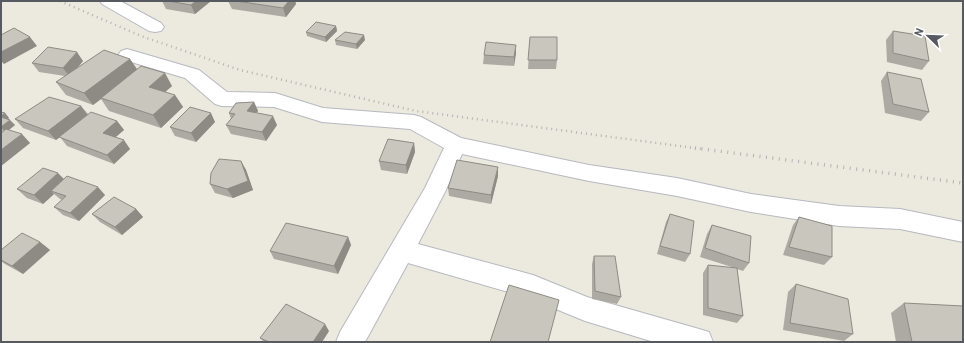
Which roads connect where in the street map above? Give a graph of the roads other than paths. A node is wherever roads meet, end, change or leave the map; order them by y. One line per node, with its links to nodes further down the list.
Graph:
1 (108, 1): 2 (street)
2 (155, 27)
3 (127, 55): 4 (street)
4 (456, 145): 5 (street); 6 (street)
5 (963, 232)
6 (401, 250): 7 (street); 8 (street)
7 (350, 342)
8 (698, 342)

